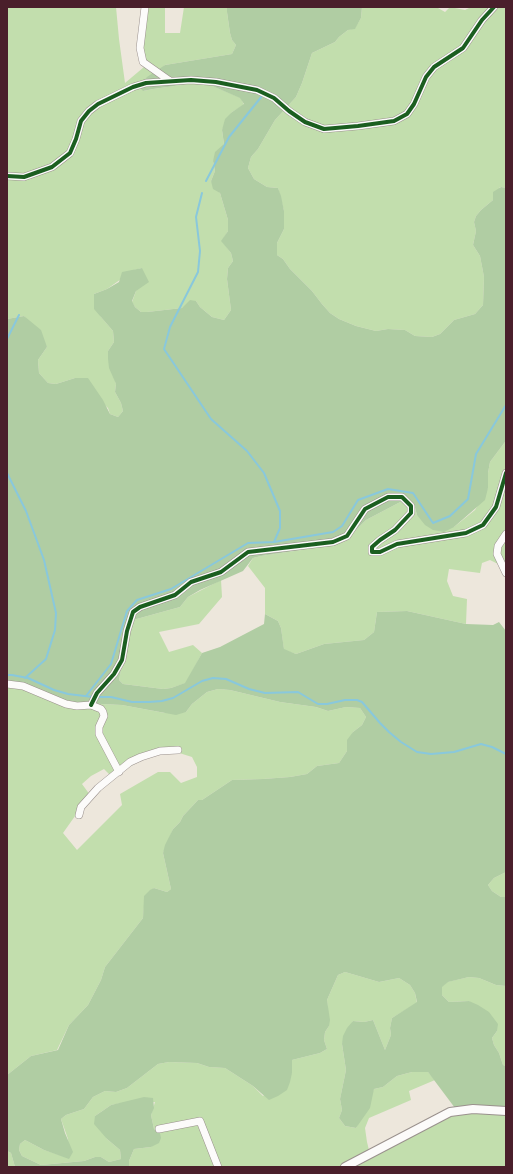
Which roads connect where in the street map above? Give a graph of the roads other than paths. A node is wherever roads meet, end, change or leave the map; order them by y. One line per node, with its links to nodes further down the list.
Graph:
1 (145, 7): 3 (street)
2 (494, 7): 3 (street)
3 (170, 81): 4 (street)
4 (7, 176)
5 (506, 473): 9 (street)
6 (506, 534): 7 (street)
7 (506, 573)
8 (7, 684): 9 (street)
9 (91, 702): 11 (street)
10 (178, 750): 11 (street)
11 (119, 772): 12 (street)
12 (79, 815)
13 (506, 1111): 16 (street)
14 (159, 1129): 15 (street)
15 (218, 1167)
16 (345, 1167)

